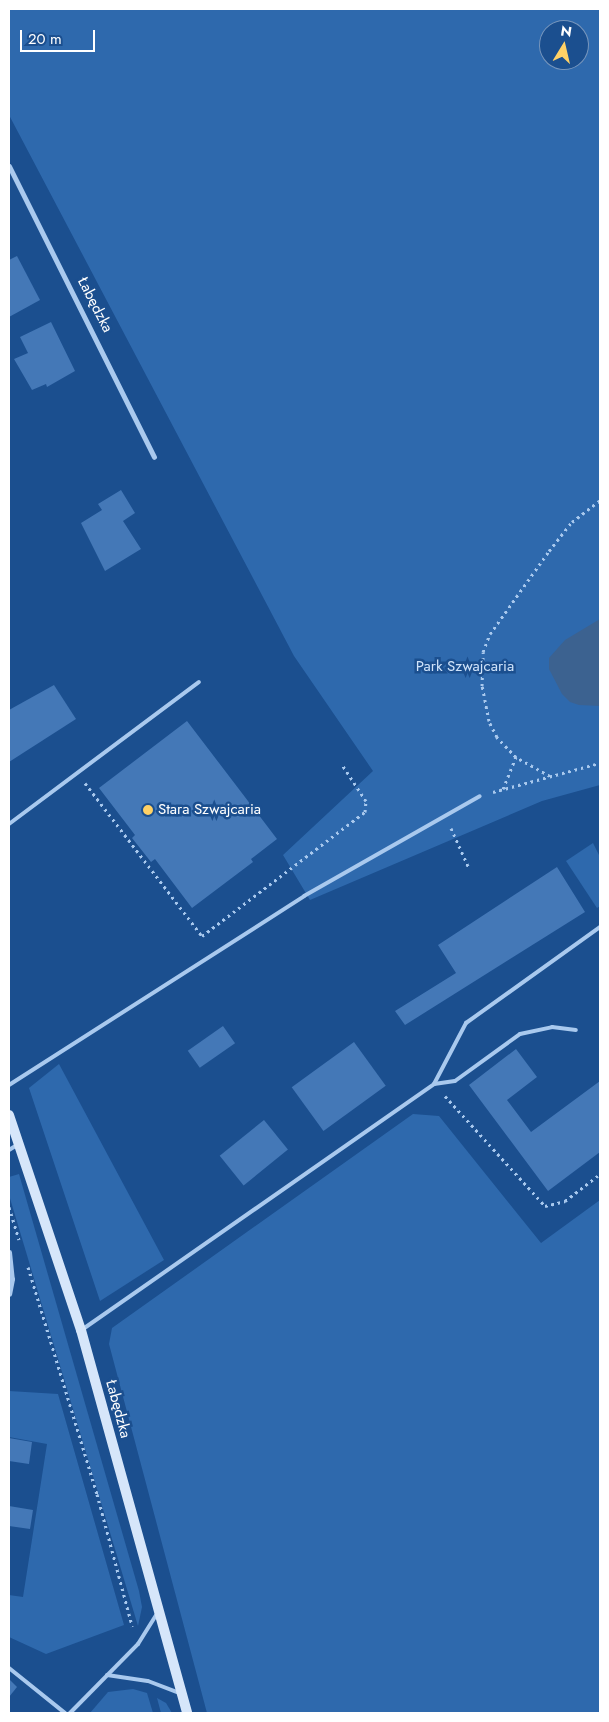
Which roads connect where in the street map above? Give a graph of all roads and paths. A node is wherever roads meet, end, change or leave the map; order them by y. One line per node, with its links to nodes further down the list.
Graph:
1 (9, 166): 2 (street, Łabędzka)
2 (154, 457)
3 (600, 500): 5 (path)
4 (199, 682): 8 (lane)
5 (516, 758): 9 (path); 10 (path)
6 (600, 763): 9 (path)
7 (343, 766): 8 (path)
8 (77, 772): 13 (lane)
9 (550, 776): 10 (path)
10 (502, 789): 11 (path)
11 (480, 796): 12 (lane)
12 (445, 816): 14 (path); 18 (lane)
13 (9, 824)
14 (468, 866)
15 (600, 927): 17 (lane)
16 (576, 1030): 17 (lane)
17 (434, 1084): 22 (path); 28 (lane)
18 (9, 1085)
19 (9, 1116): 20 (street, Łabędzka)
20 (19, 1144): 21 (lane); 28 (street, Łabędzka)
21 (9, 1150)
22 (600, 1174)
23 (9, 1207): 24 (path)
24 (21, 1245)
25 (9, 1252): 27 (street)
26 (26, 1264): 30 (path)
27 (9, 1294)
28 (81, 1330): 29 (street, Łabędzka)
29 (158, 1612): 32 (lane); 33 (street, Łabędzka)
30 (132, 1627)
31 (9, 1668): 34 (lane)
32 (107, 1675): 33 (lane); 35 (lane)
33 (181, 1693): 36 (street, Łabędzka)
34 (64, 1713)
35 (70, 1713)
36 (187, 1713)

